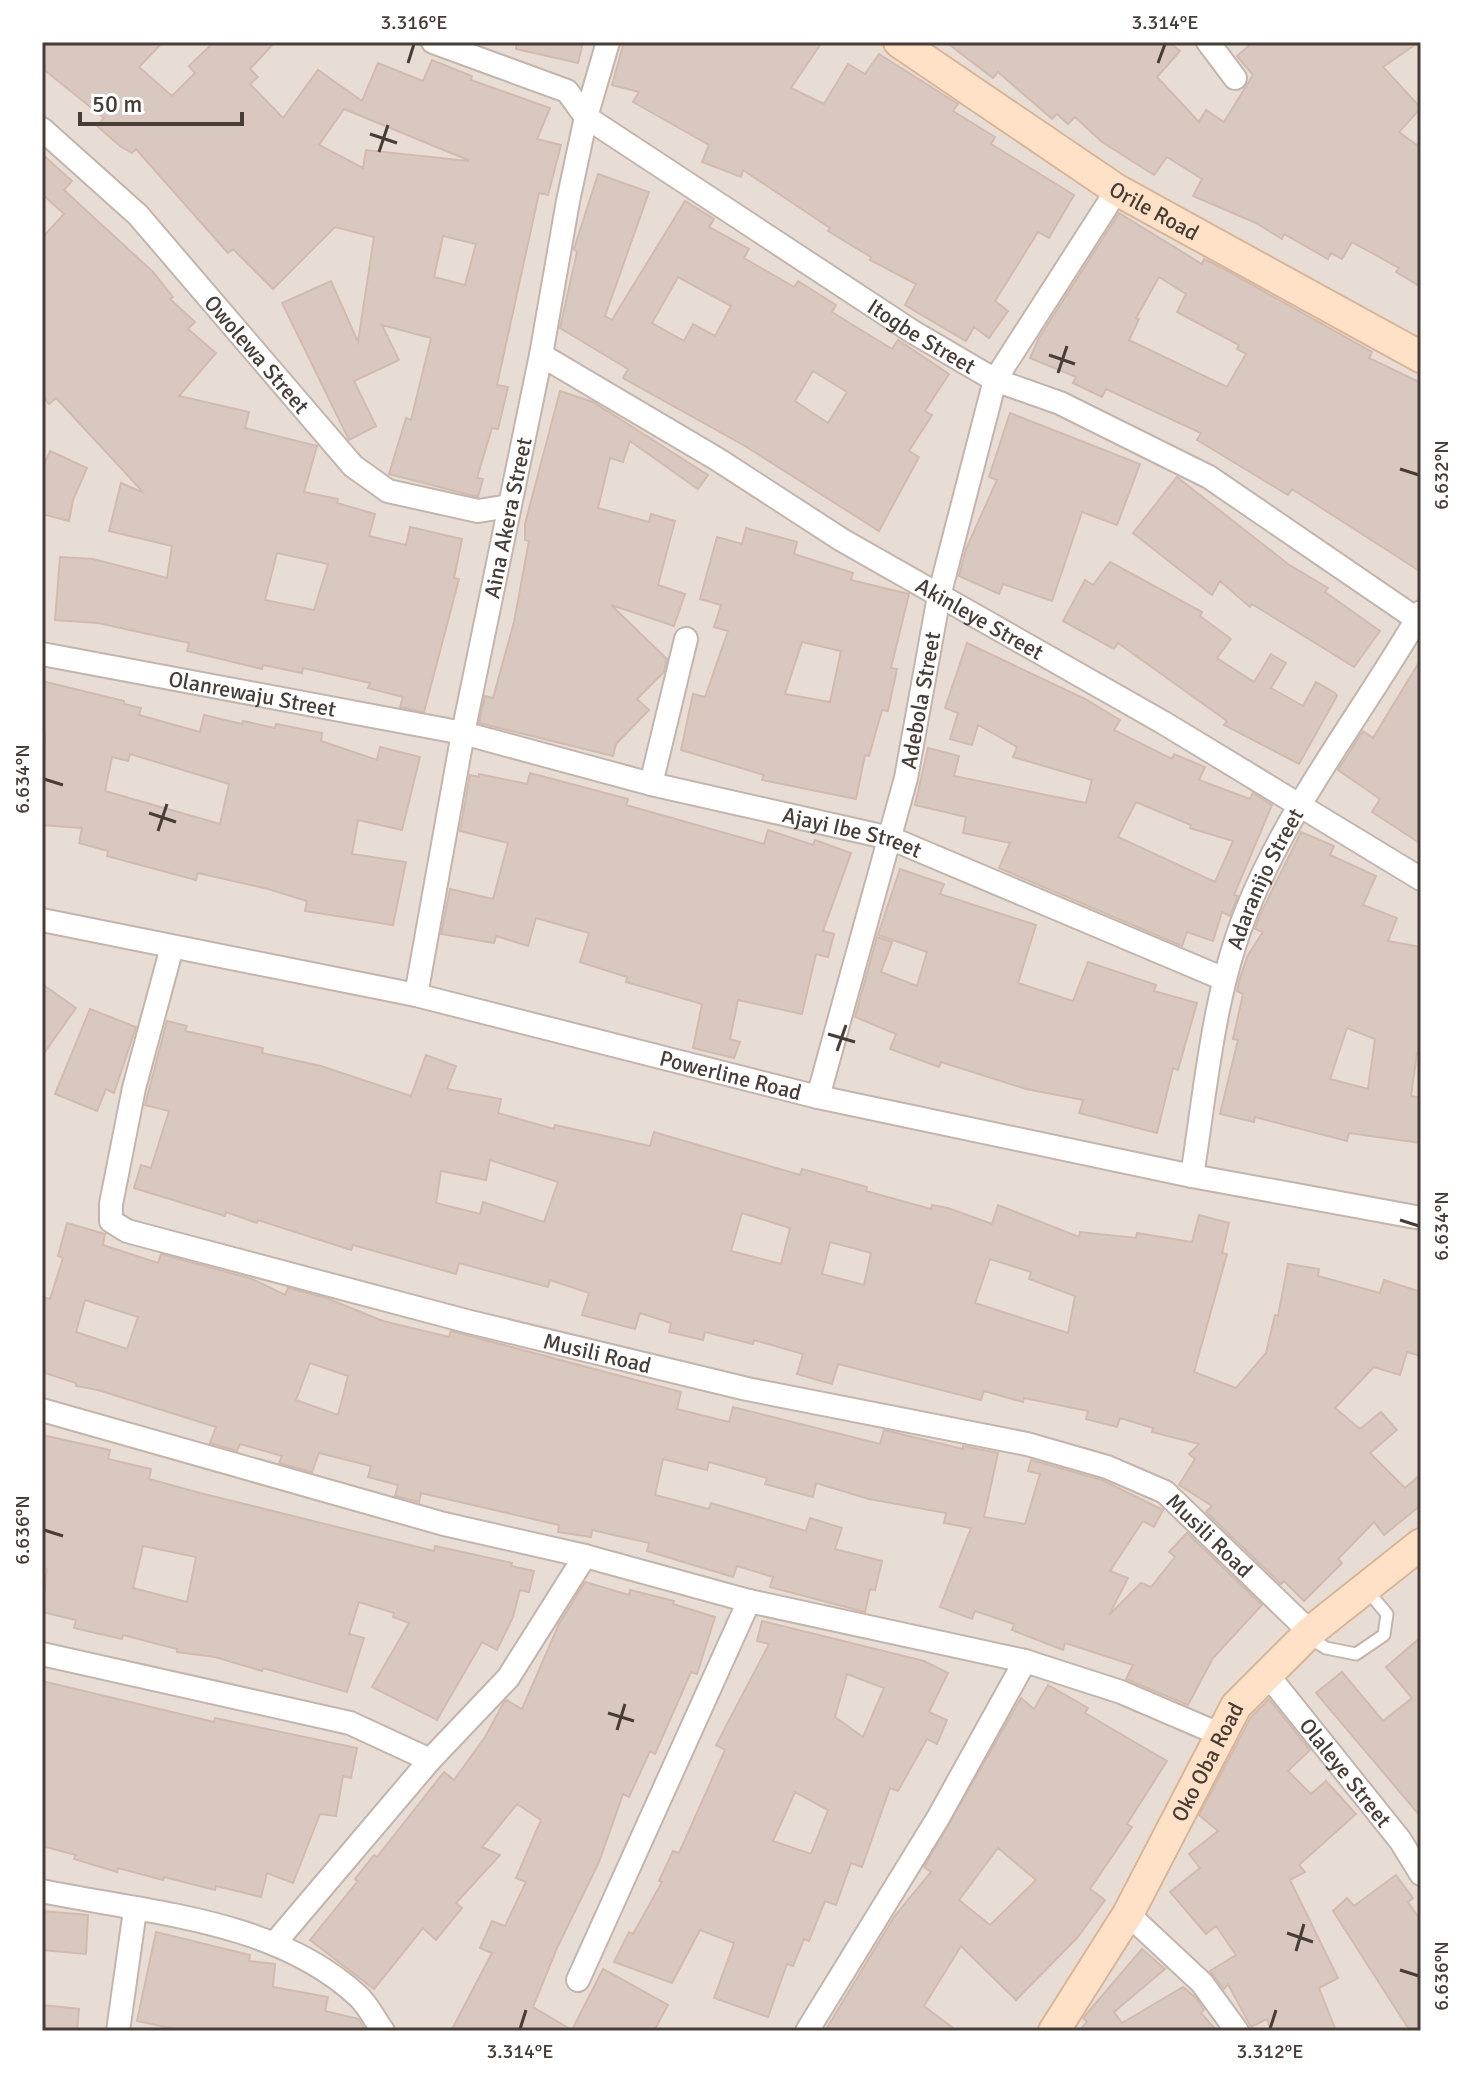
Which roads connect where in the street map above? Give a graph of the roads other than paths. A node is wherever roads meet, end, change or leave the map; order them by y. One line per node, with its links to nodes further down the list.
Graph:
1 (433, 42): 6 (street, Itogbe Street)
2 (608, 42): 6 (street, Aina Akera Street)
3 (899, 42): 8 (street, Orile Road)
4 (1208, 42): 5 (street)
5 (1235, 78)
6 (586, 117): 9 (street, Aina Akera Street); 11 (street, Itogbe Street)
7 (42, 129): 12 (street, Owolewa Street)
8 (1117, 190): 10 (street, Orile Road); 11 (street, Adebola Street)
9 (541, 355): 12 (street, Aina Akera Street); 13 (street, Akinleye Street)
10 (1421, 357)
11 (995, 380): 13 (street, Adebola Street); 14 (street, Itogbe Street)
12 (509, 506): 17 (street, Aina Akera Street)
13 (939, 596): 19 (street, Akinleye Street); 20 (street, Adebola Street)
14 (1420, 618): 19 (street, Adaranijo Street)
15 (686, 639): 18 (street)
16 (42, 654): 17 (street, Olanrewaju Street)
17 (463, 733): 18 (street, Ajayi Ibe Street); 25 (street, Aina Akera Street)
18 (651, 784): 20 (street, Ajayi Ibe Street)
19 (1299, 807): 21 (street, Akinleye Street); 24 (street, Adaranijo Street)
20 (890, 838): 24 (street, Ajayi Ibe Street); 26 (street, Adebola Street)
21 (1421, 879)
22 (42, 920): 23 (street, Powerline Road)
23 (172, 947): 25 (street, Powerline Road); 34 (street, Musili Road)
24 (1224, 979): 27 (street, Adaranijo Street)
25 (416, 995): 26 (street, Powerline Road)
26 (818, 1097): 27 (street, Powerline Road)
27 (1192, 1176): 28 (street, Powerline Road)
28 (1421, 1218)
29 (42, 1410): 31 (street)
30 (1421, 1544): 32 (street, Oko Oba Road)
31 (585, 1556): 33 (street); 39 (street)
32 (1364, 1588): 34 (street, Oko Oba Road); 34 (lane)
33 (749, 1601): 36 (street); 45 (street)
34 (1308, 1634): 37 (street, Oko Oba Road)
35 (42, 1654): 39 (street)
36 (1025, 1661): 38 (street); 48 (street)
37 (1267, 1674): 38 (street, Oko Oba Road); 40 (street, Olaleye Street)
38 (1219, 1734): 43 (street, Oko Oba Road)
39 (430, 1760): 44 (street)
40 (1421, 1874)
41 (42, 1891): 42 (street)
42 (135, 1910): 44 (street); 46 (street)
43 (1128, 1914): 49 (street, Oko Oba Road); 50 (street)
44 (274, 1944): 47 (street)
45 (578, 1980)
46 (118, 2031)
47 (383, 2031)
48 (807, 2031)
49 (1054, 2031)
50 (1237, 2031)

